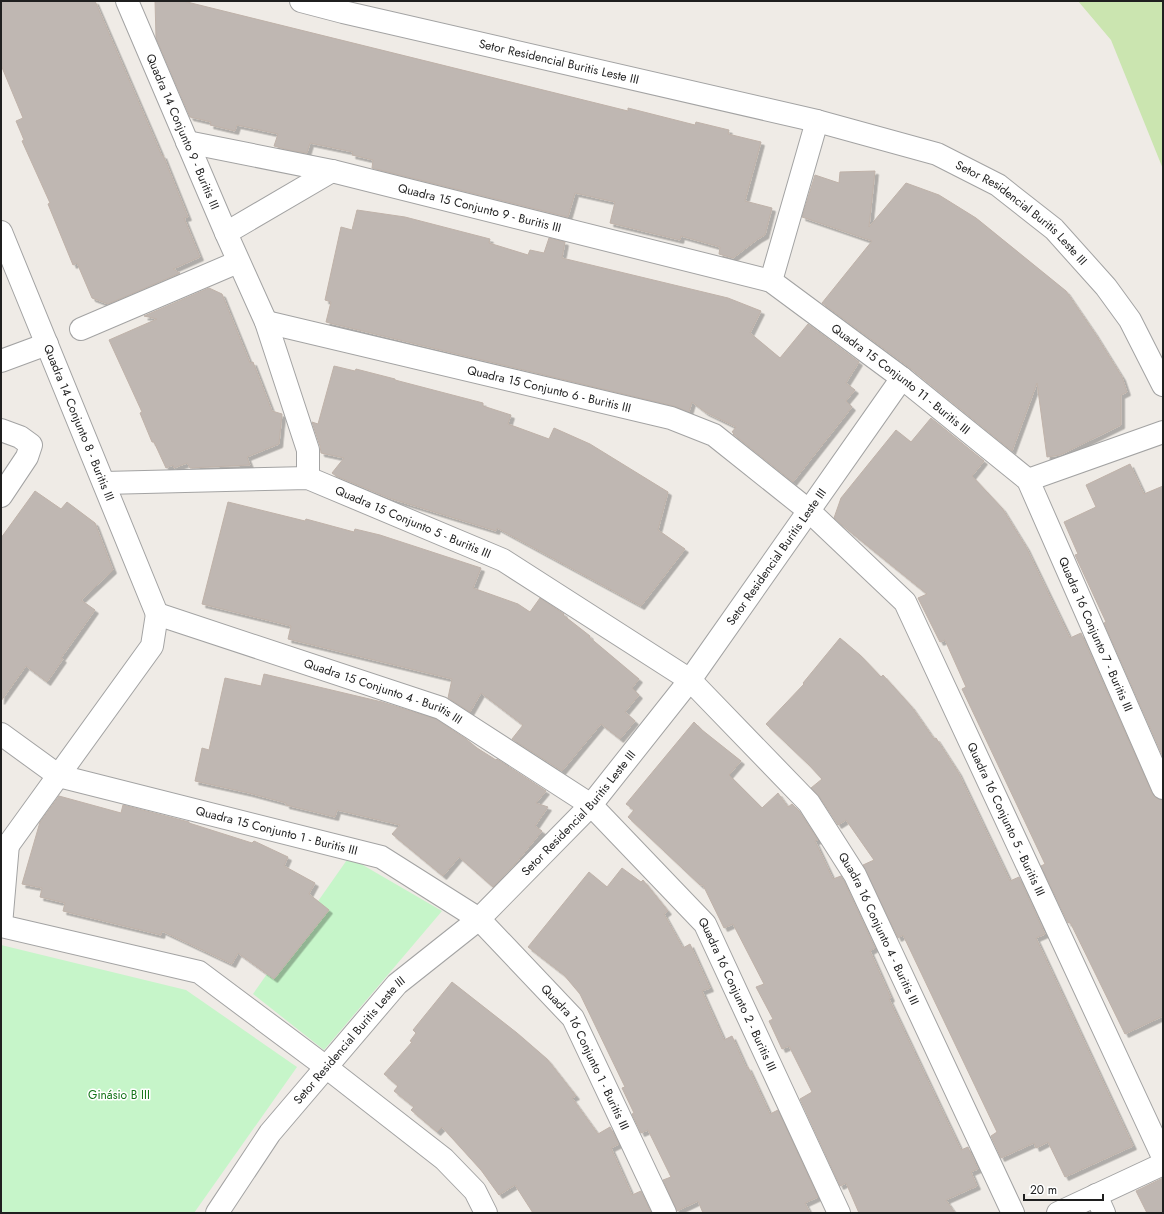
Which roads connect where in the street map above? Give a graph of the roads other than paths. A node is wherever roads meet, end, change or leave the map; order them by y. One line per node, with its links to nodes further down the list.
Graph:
1 (127, 1): 4 (street, Quadra 14 Conjunto 9 - Buritis III)
2 (300, 1): 3 (street, Setor Residencial Buritis Leste III)
3 (817, 121): 10 (street); 16 (street, Setor Residencial Buritis Leste III)
4 (187, 142): 5 (street, Quadra 15 Conjunto 9 - Buritis III); 7 (street, Quadra 14 Conjunto 9 - Buritis III)
5 (332, 172): 7 (street); 10 (street, Quadra 15 Conjunto 9 - Buritis III)
6 (1, 232): 8 (street, Quadra 14 Conjunto 8 - Buritis III)
7 (226, 233): 9 (street, Quadra 14 Conjunto 9 - Buritis III)
8 (8, 262): 13 (street, Quadra 14 Conjunto 8 - Buritis III)
9 (238, 262): 11 (street); 12 (street)
10 (771, 281): 15 (street, Quadra 15 Conjunto 11 - Buritis III)
11 (266, 322): 19 (street); 23 (street, Quadra 15 Conjunto 6 - Buritis III)
12 (81, 328)
13 (47, 344): 14 (street); 21 (street, Quadra 14 Conjunto 8 - Buritis III)
14 (1, 361)
15 (902, 378): 20 (street, Quadra 15 Conjunto 11 - Buritis III); 23 (street, Setor Residencial Buritis Leste III)
16 (1163, 385)
17 (1, 430): 22 (street)
18 (1163, 432): 20 (street)
19 (308, 478): 21 (street, Quadra 15 Conjunto 5 - Buritis III); 25 (street, Quadra 15 Conjunto 5 - Buritis III)
20 (1028, 480): 28 (street, Quadra 16 Conjunto 7 - Buritis III)
21 (104, 483): 24 (street, Quadra 14 Conjunto 8 - Buritis III)
22 (1, 496)
23 (808, 510): 25 (street, Setor Residencial Buritis Leste III); 34 (street, Quadra 16 Conjunto 5 - Buritis III)
24 (157, 614): 27 (street); 29 (street, Quadra 15 Conjunto 4 - Buritis III)
25 (690, 680): 29 (street, Setor Residencial Buritis Leste III); 41 (street, Quadra 16 Conjunto 4 - Buritis III)
26 (1, 734): 27 (street)
27 (59, 776): 30 (street); 31 (street, Quadra 15 Conjunto 1 - Buritis III)
28 (1163, 788)
29 (591, 805): 31 (street, Setor Residencial Buritis Leste III); 40 (street, Quadra 16 Conjunto 2 - Buritis III)
30 (5, 849): 32 (street)
31 (479, 919): 33 (street, Setor Residencial Buritis Leste III); 39 (street, Quadra 16 Conjunto 1 - Buritis III)
32 (1, 925): 33 (street)
33 (326, 1068): 37 (street, Setor Residencial Buritis Leste III); 38 (street)
34 (1163, 1157)
35 (1163, 1164): 36 (street)
36 (1100, 1204): 42 (street)
37 (217, 1213)
38 (486, 1213)
39 (665, 1213)
40 (839, 1213)
41 (1013, 1213)
42 (1058, 1213)

